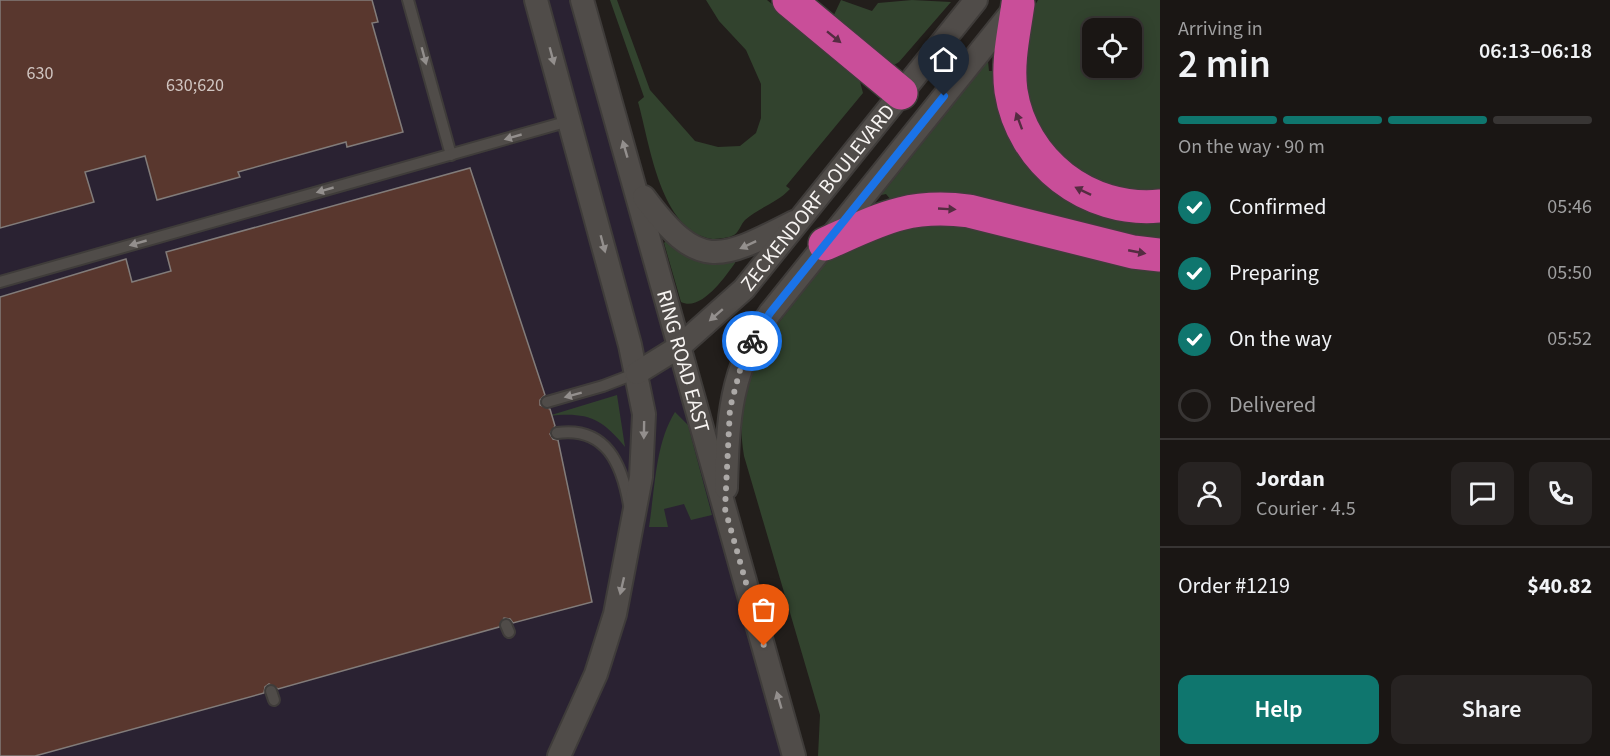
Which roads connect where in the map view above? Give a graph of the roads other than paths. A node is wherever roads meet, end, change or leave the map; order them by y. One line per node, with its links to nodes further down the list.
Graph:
1 (408, 0): 9 (lane, one-way to 9)
2 (536, 0): 8 (street, one-way to 8)
3 (582, 0): 10 (street, RING ROAD EAST, one-way to 3)
4 (789, 0): 7 (highway, one-way to 7)
5 (976, 0): 7 (street, ZECKENDORF BOULEVARD)
6 (1018, 4): 11 (highway, one-way to 6); 13 (street, ZECKENDORF BOULEVARD)
7 (901, 93): 12 (street, ZECKENDORF BOULEVARD)
8 (569, 121): 9 (lane, one-way to 9); 17 (street, one-way to 17)
9 (451, 155): 15 (lane, one-way to 15)
10 (636, 186): 12 (street, one-way to 10); 16 (street, RING ROAD EAST)
11 (1160, 206)
12 (801, 219): 16 (street, ZECKENDORF BOULEVARD, one-way to 16)
13 (825, 244): 14 (highway, one-way to 14); 20 (street, ZECKENDORF BOULEVARD)
14 (1160, 255)
15 (0, 282)
16 (679, 347): 17 (street, ZECKENDORF BOULEVARD); 20 (street, RING ROAD EAST)
17 (637, 373): 18 (lane, one-way to 18); 21 (street, one-way to 21)
18 (547, 402)
19 (557, 433): 21 (lane)
20 (725, 509): 23 (street, RING ROAD EAST, one-way to 20)
21 (632, 529): 22 (street, one-way to 22)
22 (559, 756)
23 (794, 756)

